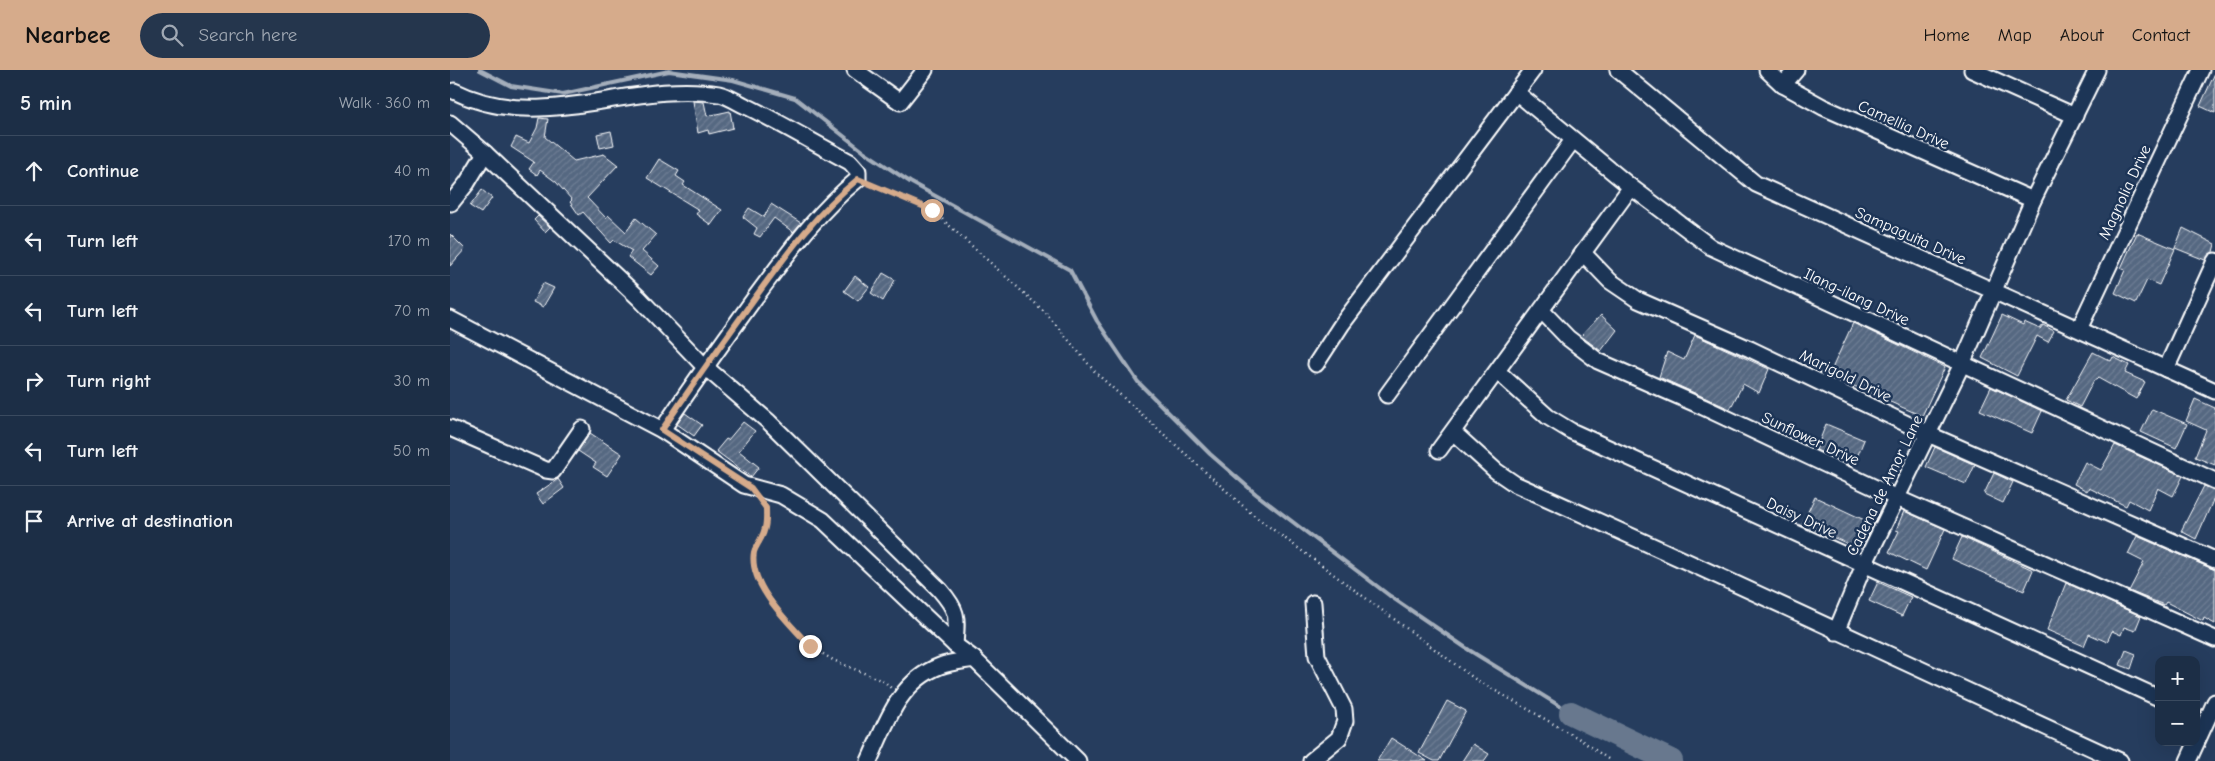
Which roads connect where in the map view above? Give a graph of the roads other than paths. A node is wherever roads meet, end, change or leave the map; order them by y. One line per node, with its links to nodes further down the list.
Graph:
1 (855, 70): 2 (street)
2 (925, 70)
3 (1533, 70): 12 (street)
4 (1618, 70): 23 (street, Sampaguita Drive)
5 (1766, 70): 10 (street, Camellia Drive)
6 (1796, 70): 10 (street)
7 (1972, 70): 13 (street)
8 (2097, 70): 13 (street, Cadena de Amor Lane)
9 (2201, 70): 26 (street, Magnolia Drive)
10 (1784, 85): 18 (street, Camellia Drive)
11 (454, 91): 29 (street)
12 (1516, 92): 15 (street, Ilang-ilang Drive); 27 (street)
13 (2075, 116): 18 (street, Cadena de Amor Lane)
14 (450, 123): 16 (street)
15 (1573, 140): 17 (street, Ilang-ilang Drive); 33 (street)
16 (485, 153): 19 (street); 29 (street)
17 (1631, 187): 21 (street); 28 (street, Ilang-ilang Drive)
18 (2033, 200): 23 (street, Cadena de Amor Lane)
19 (450, 203): 20 (street)
20 (450, 216)
21 (1583, 253): 24 (street); 38 (street, Marigold Drive)
22 (2215, 261): 30 (street)
23 (1994, 291): 26 (street, Sampaguita Drive); 28 (street, Cadena de Amor Lane)
24 (1542, 311): 31 (street); 41 (street, Sunflower Drive)
25 (450, 319): 36 (street)
26 (2079, 329): 30 (street, Sampaguita Drive)
27 (1316, 364)
28 (1962, 364): 38 (street, Cadena de Amor Lane); 40 (street, Ilang-ilang Drive)
29 (704, 366): 36 (street); 47 (street)
30 (2166, 368): 32 (street, Sampaguita Drive)
31 (1498, 372): 37 (street); 43 (street, Daisy Drive)
32 (2215, 391)
33 (1387, 395)
34 (450, 428): 35 (street)
35 (582, 429)
36 (662, 430): 47 (street)
37 (1453, 432): 39 (street); 45 (street)
38 (1928, 434): 41 (street, Cadena de Amor Lane); 42 (street, Marigold Drive)
39 (1439, 450)
40 (2215, 481)
41 (1897, 498): 43 (street, Cadena de Amor Lane); 46 (street, Sunflower Drive)
42 (2215, 560)
43 (1864, 565): 45 (street, Cadena de Amor Lane); 49 (street, Daisy Drive)
44 (1313, 603): 54 (street)
45 (1836, 632): 55 (street)
46 (2215, 639)
47 (955, 645): 48 (street)
48 (974, 659): 52 (street); 53 (street)
49 (2155, 696)
50 (2215, 702): 51 (street)
51 (2206, 720): 56 (street)
52 (868, 761)
53 (1078, 761)
54 (1311, 761)
55 (2120, 761)
56 (2188, 761)

